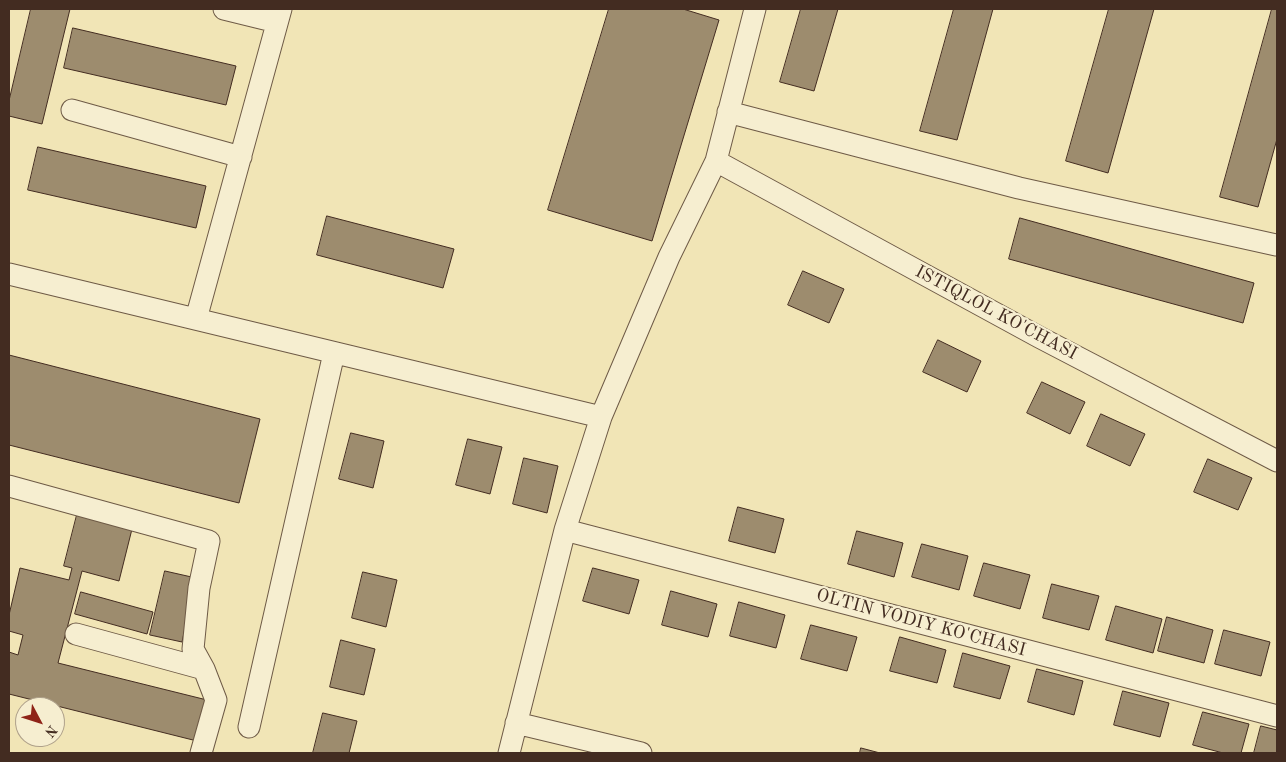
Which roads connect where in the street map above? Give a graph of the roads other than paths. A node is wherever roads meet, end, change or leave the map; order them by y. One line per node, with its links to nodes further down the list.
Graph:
1 (224, 9): 3 (street)
2 (755, 9): 5 (street)
3 (279, 16): 6 (street)
4 (72, 110): 6 (street)
5 (728, 112): 7 (street); 8 (street)
6 (241, 157): 10 (street)
7 (716, 161): 12 (street); 13 (street, ISTIQLOL KO'CHASI)
8 (1276, 245)
9 (9, 274): 10 (street)
10 (196, 319): 11 (street)
11 (334, 353): 12 (street); 20 (street)
12 (601, 417): 15 (street)
13 (1277, 461)
14 (9, 486): 17 (street)
15 (565, 530): 18 (street, OLTIN VODIY KO'CHASI); 19 (street)
16 (76, 634): 17 (street)
17 (204, 669): 21 (street)
18 (1277, 716)
19 (516, 723): 22 (street); 23 (street)
20 (249, 727)
21 (201, 753)
22 (509, 753)
23 (641, 753)

